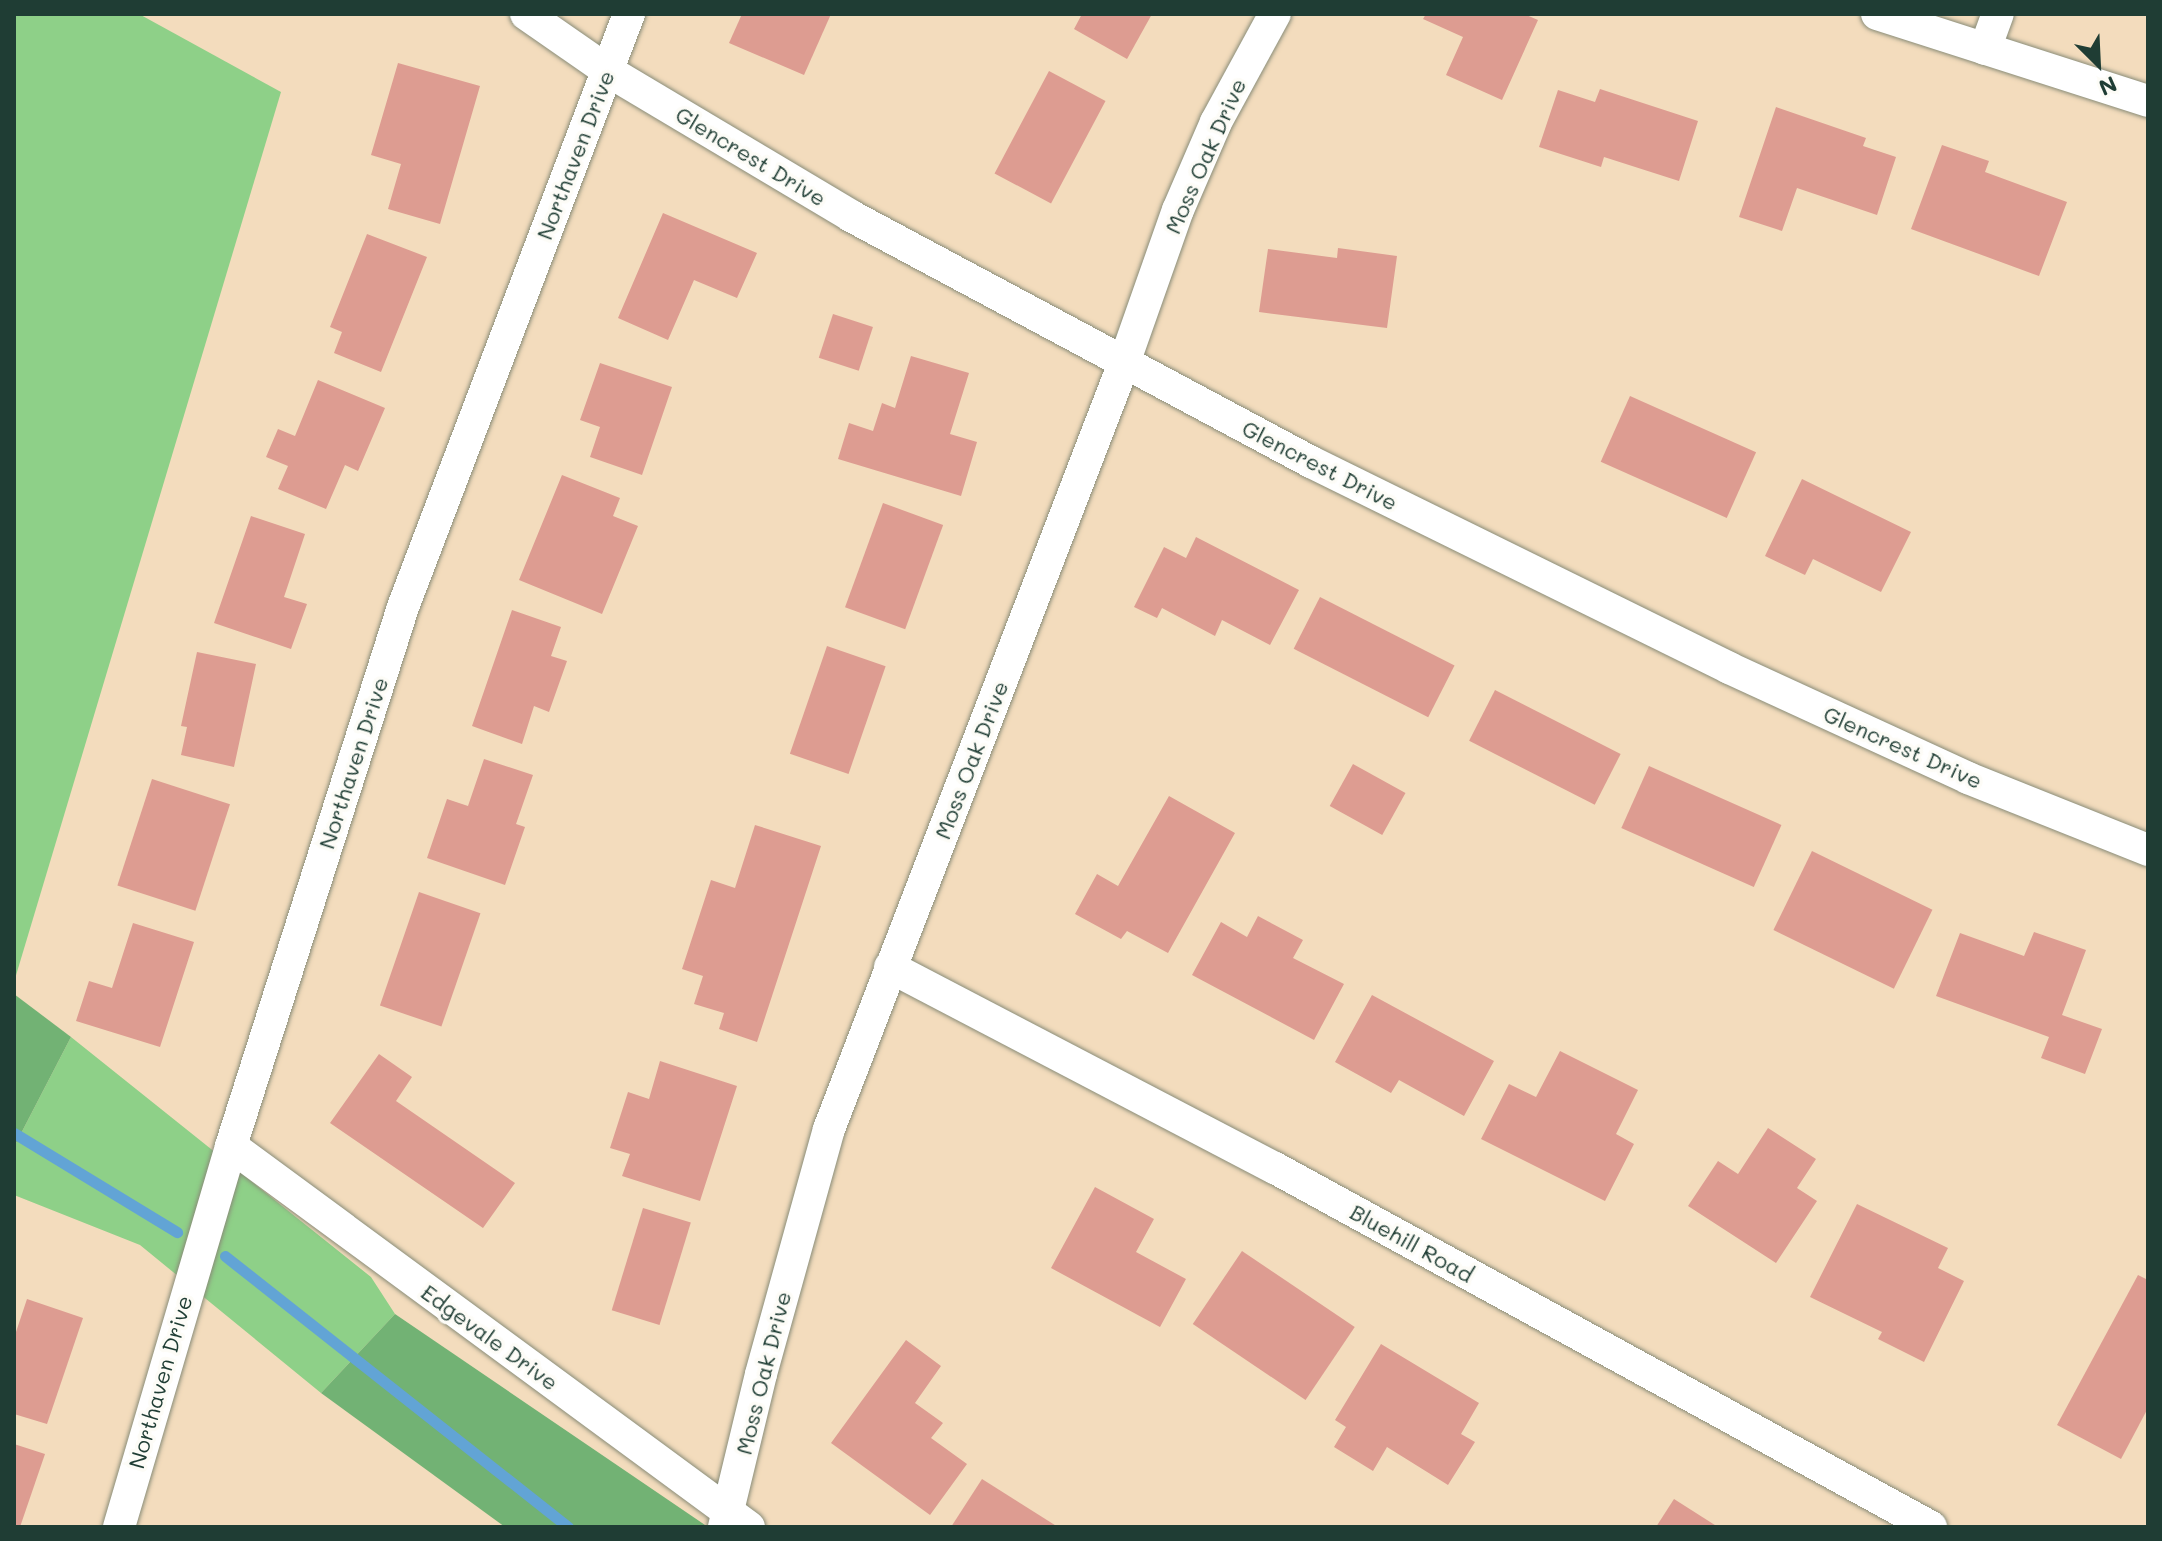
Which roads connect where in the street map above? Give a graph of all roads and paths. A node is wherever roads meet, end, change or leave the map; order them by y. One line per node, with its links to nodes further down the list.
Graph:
1 (526, 14): 7 (street, Glencrest Drive)
2 (629, 14): 7 (street, Northaven Drive)
3 (1275, 14): 9 (street, Moss Oak Drive)
4 (1877, 14): 6 (street)
5 (1998, 14): 6 (street)
6 (1985, 49): 8 (street)
7 (608, 71): 9 (street, Glencrest Drive); 12 (street, Northaven Drive)
8 (2148, 101)
9 (1124, 363): 10 (street, Glencrest Drive); 11 (street, Moss Oak Drive)
10 (2148, 850)
11 (890, 967): 13 (street, Moss Oak Drive); 15 (street, Bluehill Road)
12 (231, 1146): 13 (street, Edgevale Drive); 14 (street, Northaven Drive)
13 (734, 1522)
14 (119, 1527)
15 (1931, 1527)

